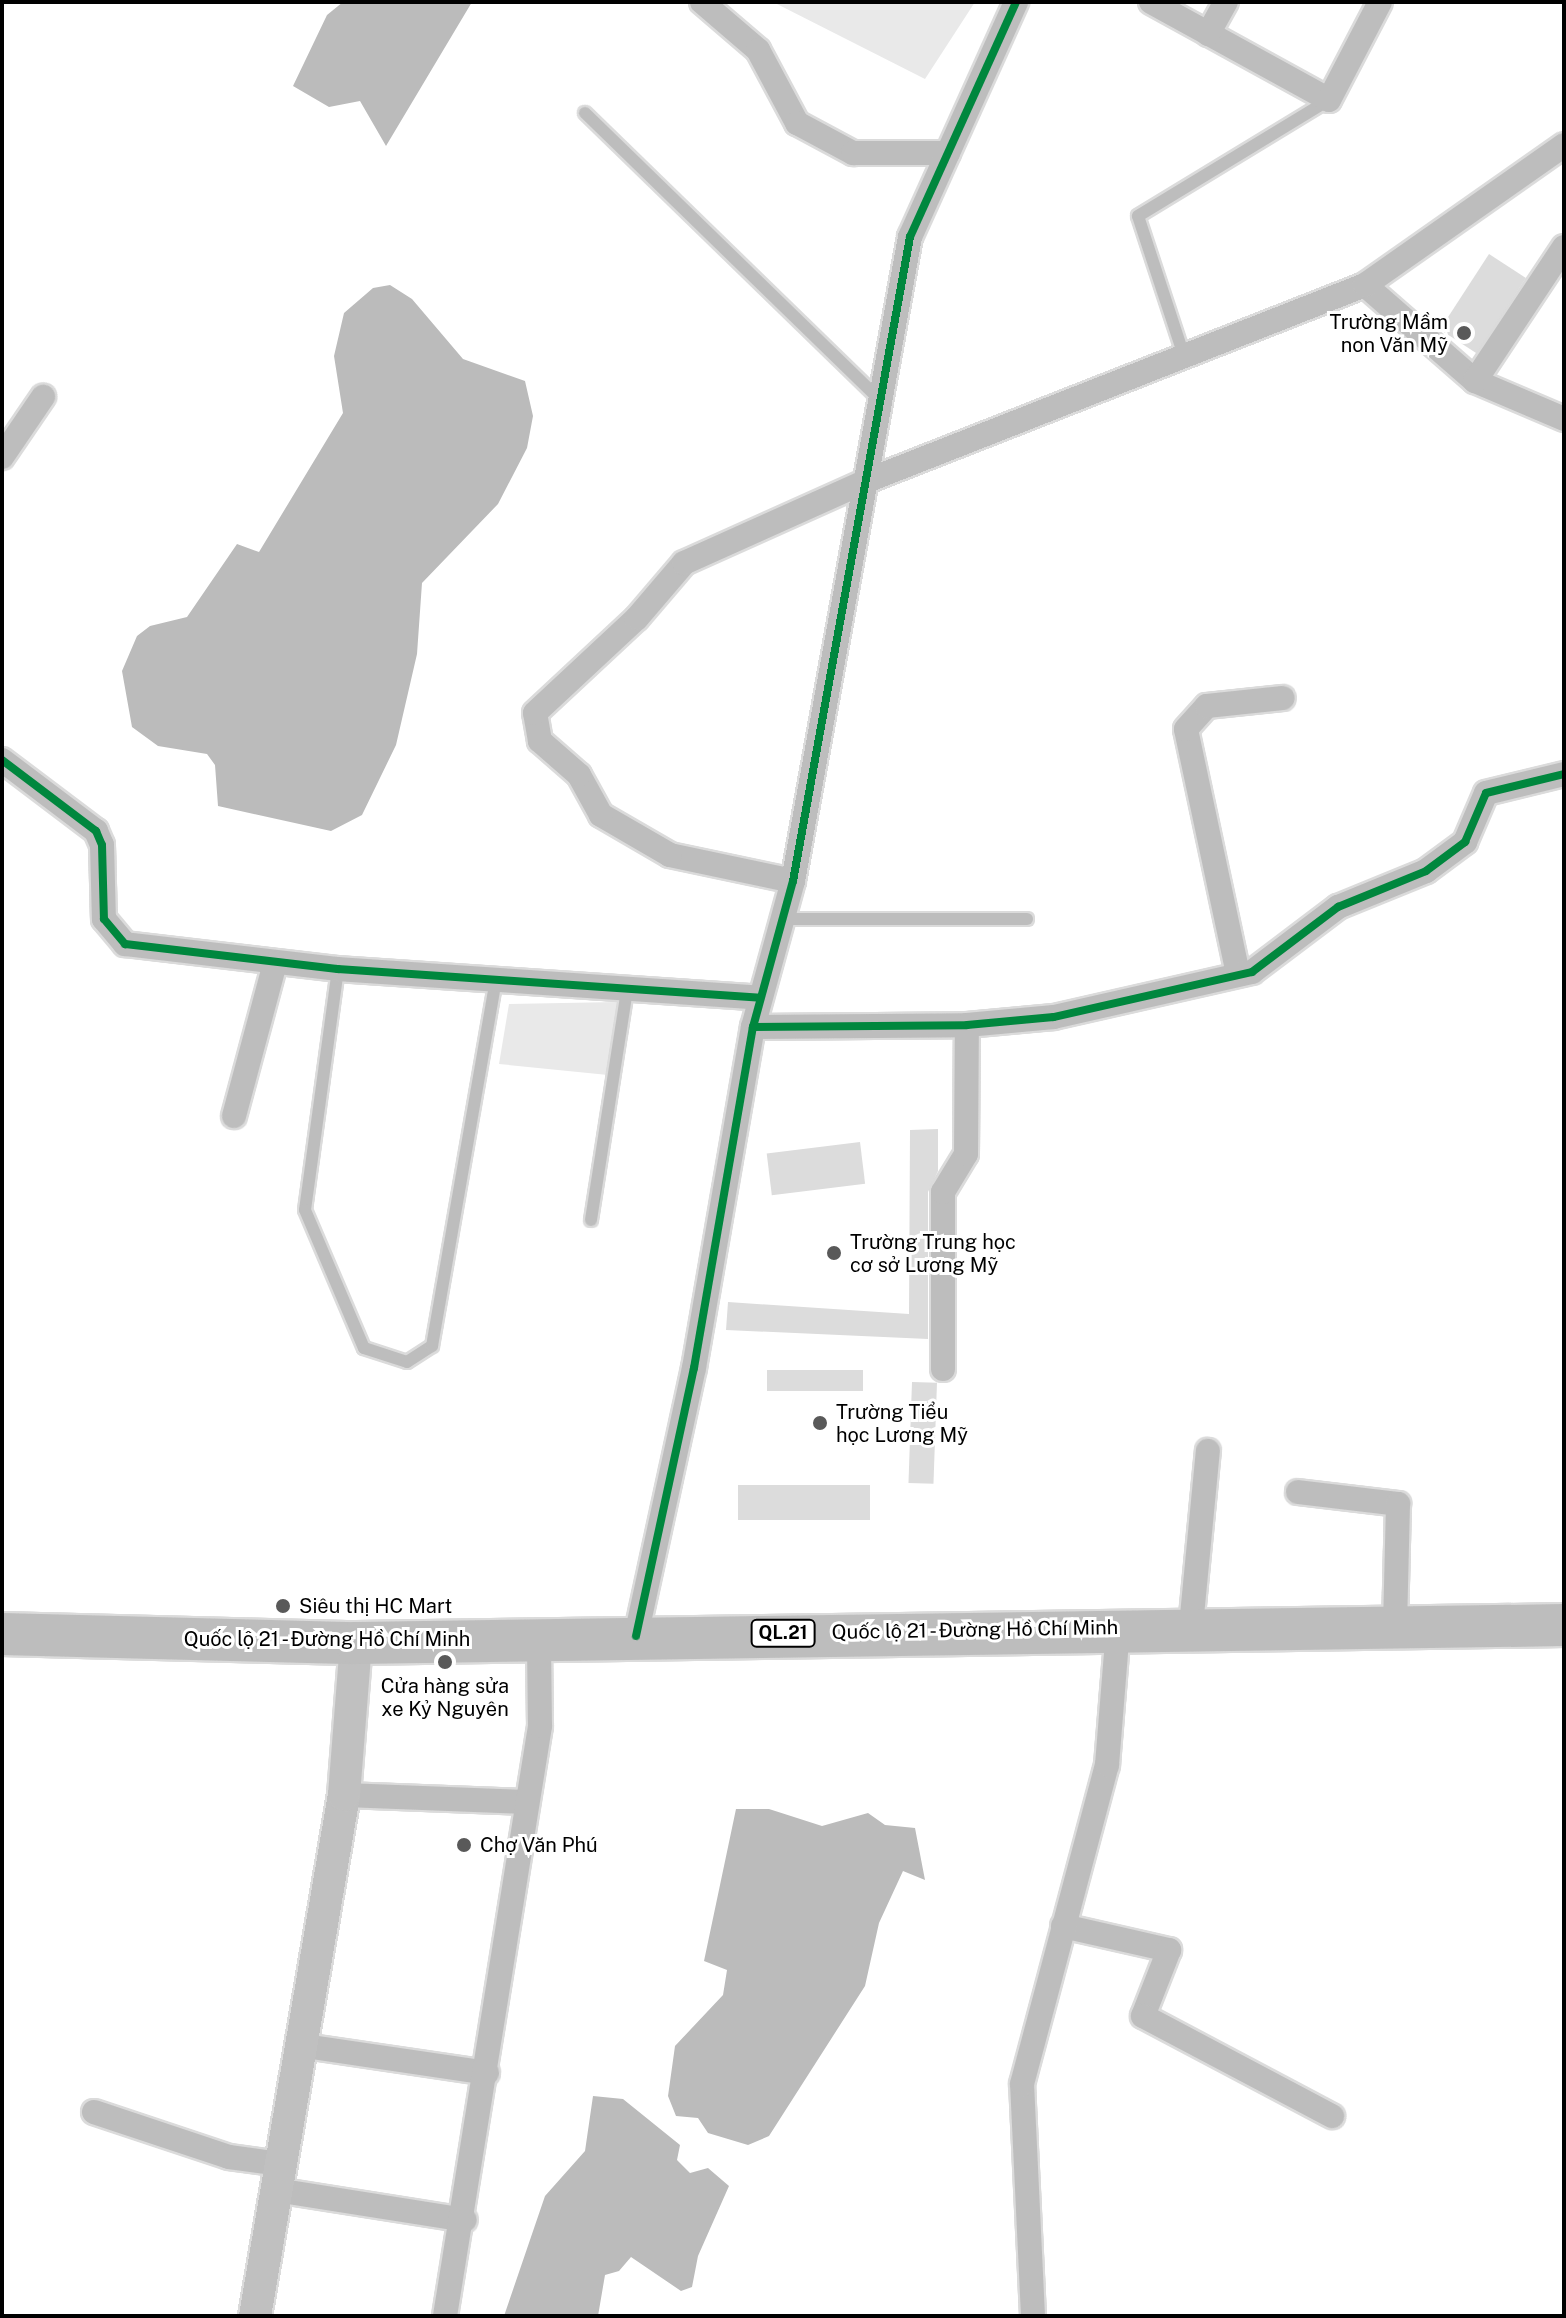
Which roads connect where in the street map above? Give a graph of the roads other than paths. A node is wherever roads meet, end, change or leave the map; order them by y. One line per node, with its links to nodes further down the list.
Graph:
1 (702, 2): 10 (street)
2 (1016, 2): 10 (street)
3 (1151, 2): 6 (street)
4 (1226, 2): 6 (street)
5 (1380, 2): 7 (street)
6 (1208, 34): 7 (street)
7 (1329, 100): 13 (lane)
8 (585, 113): 16 (lane)
9 (1564, 145): 12 (street)
10 (948, 153): 16 (street)
11 (1564, 247): 14 (street)
12 (1365, 285): 13 (street); 14 (street)
13 (1184, 356): 19 (street)
14 (1475, 381): 17 (street)
15 (43, 397): 18 (street)
16 (882, 402): 19 (street)
17 (1564, 419)
18 (2, 457)
19 (869, 480): 23 (street); 23 (street)
20 (1283, 698): 28 (street)
21 (2, 760): 26 (street)
22 (1564, 774): 28 (street)
23 (793, 881): 24 (street)
24 (780, 919): 25 (lane); 31 (street)
25 (1027, 919)
26 (275, 963): 27 (street); 34 (street)
27 (338, 969): 29 (street); 29 (lane)
28 (1238, 974): 32 (street)
29 (496, 978): 30 (street)
30 (627, 991): 31 (street); 35 (lane)
31 (760, 998): 33 (street)
32 (967, 1025): 33 (street); 36 (street)
33 (753, 1027): 44 (street)
34 (234, 1116)
35 (591, 1220)
36 (943, 1369)
37 (1208, 1451): 41 (street)
38 (1298, 1492): 39 (street)
39 (1395, 1623): 40 (highway, Quốc lộ 21 - Đường Hồ Chí Minh / QL.21); 41 (highway, Quốc lộ 21 - Đường Hồ Chí Minh / QL.21)
40 (1564, 1625)
41 (1191, 1626): 42 (highway, Quốc lộ 21 - Đường Hồ Chí Minh / QL.21)
42 (1118, 1628): 44 (highway, Quốc lộ 21 - Đường Hồ Chí Minh / QL.21); 49 (street)
43 (2, 1634): 46 (highway, Quốc lộ 21 - Đường Hồ Chí Minh / QL.21)
44 (636, 1636): 45 (highway, Quốc lộ 21 - Đường Hồ Chí Minh / QL.21)
45 (539, 1638): 46 (highway, Quốc lộ 21 - Đường Hồ Chí Minh / QL.21); 48 (street)
46 (356, 1643): 47 (street)
47 (344, 1795): 48 (street); 50 (street)
48 (527, 1802): 51 (street)
49 (1063, 1926): 53 (street); 58 (street)
50 (298, 2045): 51 (street); 54 (street)
51 (487, 2073): 55 (street)
52 (94, 2112): 54 (street)
53 (1332, 2116)
54 (278, 2177): 55 (street); 56 (street)
55 (465, 2220): 57 (street)
56 (255, 2316)
57 (445, 2316)
58 (1033, 2316)

